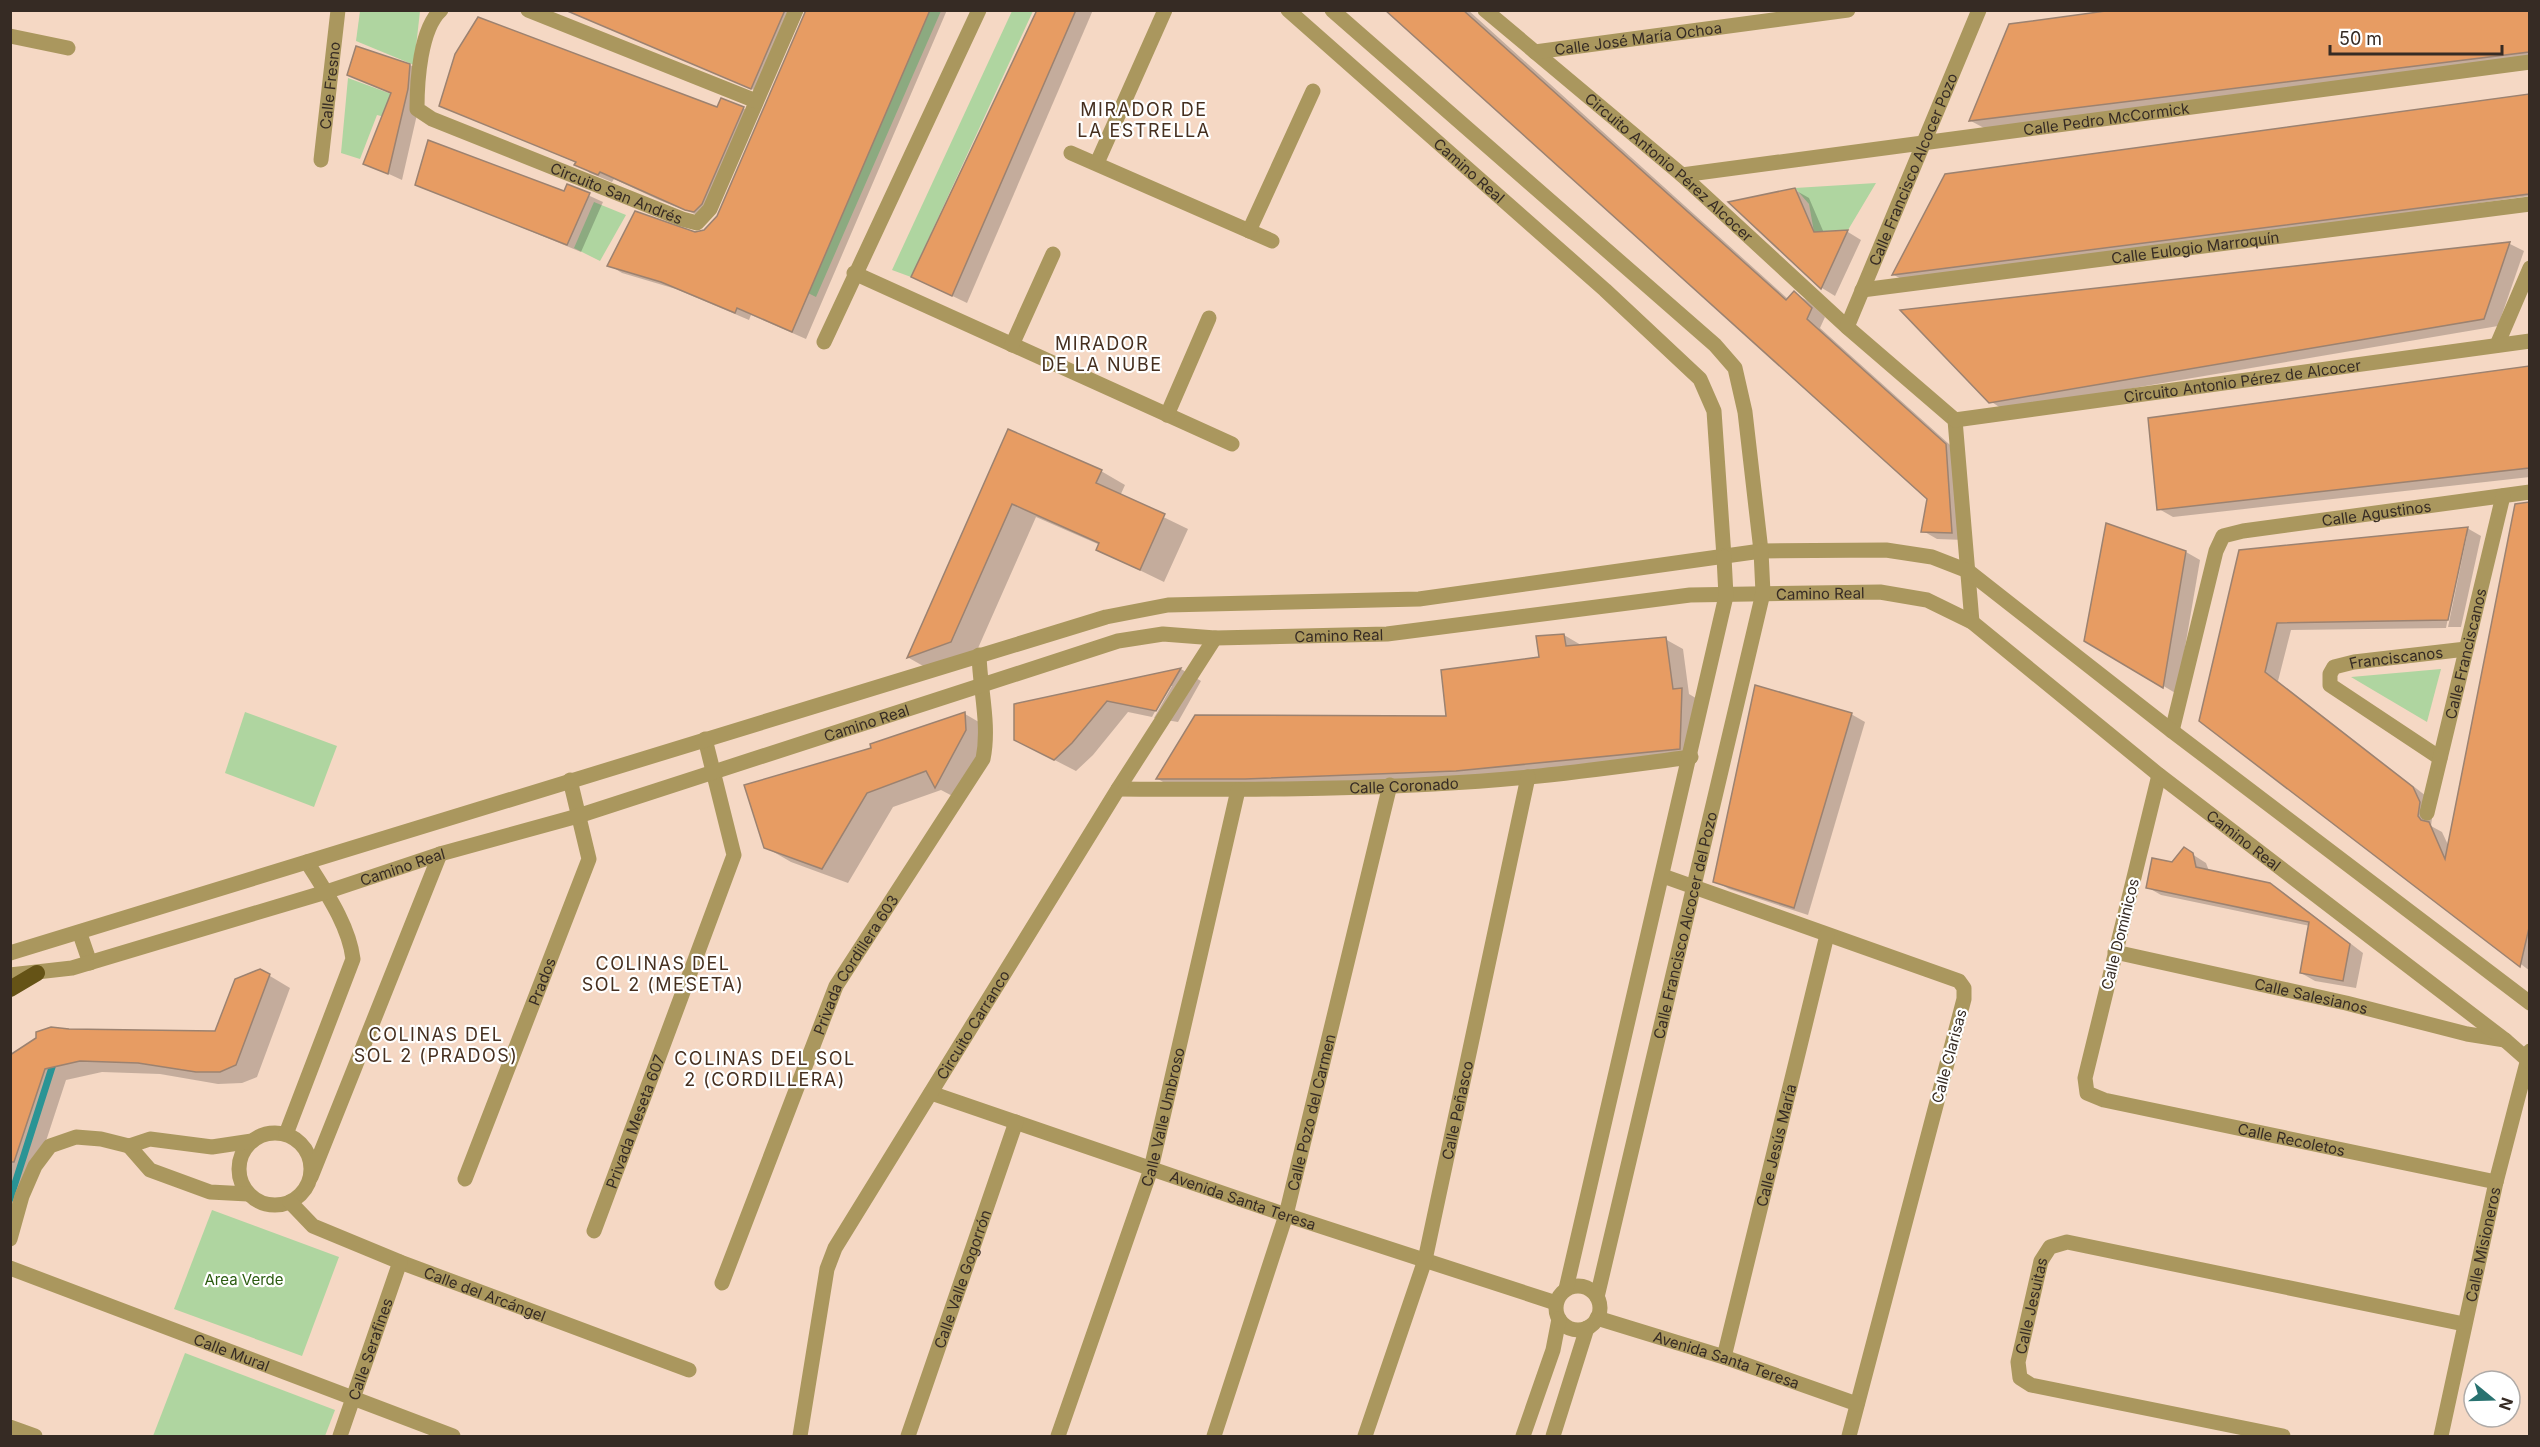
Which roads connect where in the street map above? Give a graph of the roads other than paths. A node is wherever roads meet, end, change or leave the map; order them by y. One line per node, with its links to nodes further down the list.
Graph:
1 (338, 10): 20 (street, Calle Fresno)
2 (441, 10): 17 (street, Circuito San Andrés)
3 (528, 10): 17 (street)
4 (796, 10): 17 (street, Circuito San Andrés)
5 (979, 10): 28 (street)
6 (1165, 10): 21 (street)
7 (1288, 10): 42 (street, Camino Real)
8 (1332, 10): 41 (street, Camino Real)
9 (1485, 10): 14 (street, Circuito Antonio Pérez Alcocer)
10 (1848, 10): 14 (street, Calle José María Ochoa)
11 (1979, 10): 18 (street, Calle Francisco Alcocer Pozo)
12 (10, 36): 13 (street)
13 (68, 48)
14 (1535, 52): 22 (street, Circuito Antonio Pérez Alcocer)
15 (2529, 62): 18 (street, Calle Pedro McCormick)
16 (1313, 91): 24 (street)
17 (756, 101)
18 (1924, 141): 22 (street, Calle Pedro McCormick); 29 (street, Calle Francisco Alcocer Pozo)
19 (1071, 153): 21 (street)
20 (321, 159)
21 (1097, 163): 24 (street)
22 (1682, 175): 31 (street, Circuito Antonio Pérez Alcocer)
23 (2529, 204): 29 (street, Calle Eulogio Marroquín)
24 (1249, 231): 25 (street)
25 (1272, 241)
26 (1053, 254): 34 (street)
27 (2529, 268): 35 (street)
28 (854, 273): 33 (street); 34 (street)
29 (1862, 290): 31 (street, Calle Francisco Alcocer Pozo)
30 (1209, 318): 36 (street)
31 (1847, 327): 37 (street)
32 (2529, 341): 35 (street, Circuito Antonio Pérez de Alcocer)
33 (824, 342)
34 (1012, 345): 36 (street)
35 (2497, 345): 37 (street, Circuito Antonio Pérez de Alcocer)
36 (1167, 415): 38 (street)
37 (1955, 420): 43 (street)
38 (1232, 444)
39 (2529, 492): 40 (street, Calle Agustinos)
40 (2503, 496): 48 (street, Calle Franciscanos); 51 (street, Calle Agustinos)
41 (1761, 551): 42 (street, Camino Real); 43 (street, Camino Real); 44 (street, Calle Francisco Alcocer del Pozo)
42 (1724, 556): 45 (street, Calle Francisco Alcocer del Pozo); 49 (street, Camino Real)
43 (1968, 571): 46 (street); 51 (street, Camino Real)
44 (1763, 593): 45 (street, Camino Real); 46 (street, Camino Real); 67 (street, Calle Francisco Alcocer del Pozo)
45 (1726, 596): 47 (street, Camino Real); 53 (street, Calle Francisco Alcocer del Pozo)
46 (1972, 622): 56 (street, Camino Real)
47 (1215, 638): 50 (street, Camino Real); 60 (street, Circuito Carranco)
48 (2466, 649): 54 (street, Calle Franciscanos); 54 (street, Franciscanos)
49 (979, 655): 50 (street, Privada Cordillera 603); 52 (street, Camino Real)
50 (980, 686): 55 (street, Camino Real); 98 (street, Privada Cordillera 603)
51 (2172, 731): 77 (street, Camino Real)
52 (705, 738): 55 (street, Privada Meseta 607); 58 (street, Camino Real)
53 (1691, 757): 57 (street, Calle Coronado); 66 (street, Calle Francisco Alcocer del Pozo)
54 (2440, 758): 62 (street, Calle Franciscanos)
55 (711, 772): 63 (street, Camino Real); 93 (street, Privada Meseta 607)
56 (2159, 775): 71 (street, Calle Dominicos); 78 (street, Camino Real)
57 (1528, 777): 59 (street, Calle Coronado); 95 (street, Calle Peñasco)
58 (570, 780): 63 (street, Prados); 65 (street, Camino Real)
59 (1390, 785): 61 (street, Calle Coronado); 92 (street, Calle Pozo del Carmen)
60 (1118, 789): 61 (street, Calle Coronado); 80 (street, Circuito Carranco)
61 (1238, 790): 86 (street, Calle Valle Umbroso)
62 (2427, 813)
63 (578, 816): 64 (street, Camino Real); 88 (street, Prados)
64 (440, 854): 68 (street, Camino Real); 87 (street)
65 (307, 862): 68 (street); 69 (street, Camino Real)
66 (1663, 876): 67 (street, Calle Clarisas); 99 (street, Calle Francisco Alcocer del Pozo)
67 (1693, 886): 70 (street, Calle Clarisas); 100 (street, Calle Francisco Alcocer del Pozo)
68 (326, 892): 73 (street, Camino Real); 83 (street)
69 (80, 934): 72 (street, Camino Real); 73 (street)
70 (1827, 935): 104 (street, Calle Jesús María); 107 (street, Calle Clarisas)
71 (2115, 952): 78 (street, Calle Salesianos); 81 (street, Calle Dominicos)
72 (10, 953)
73 (90, 963): 74 (street, Camino Real)
74 (37, 973): 75 (street, Camino Real); 76 (highway)
75 (10, 975)
76 (10, 989)
77 (2529, 1003)
78 (2505, 1040): 79 (street, Camino Real)
79 (2529, 1058): 89 (street, Calle Misioneros)
80 (931, 1093): 82 (street, Avenida Santa Teresa); 112 (street, Circuito Carranco)
81 (2087, 1093): 89 (street, Calle Recoletos)
82 (1016, 1122): 86 (street, Avenida Santa Teresa); 113 (street, Calle Valle Gogorrón)
83 (286, 1134): 84 (street); 87 (street)
84 (252, 1141): 85 (street); 90 (street)
85 (129, 1146): 90 (street); 94 (street)
86 (1151, 1169): 92 (street, Avenida Santa Teresa); 114 (street, Calle Valle Umbroso)
87 (311, 1176): 91 (street)
88 (465, 1179)
89 (2496, 1182): 103 (street, Calle Misioneros)
90 (248, 1194): 91 (street)
91 (290, 1202): 96 (street, Calle del Arcángel)
92 (1286, 1215): 95 (street, Avenida Santa Teresa); 115 (street, Calle Pozo del Carmen)
93 (594, 1231)
94 (10, 1239)
95 (1425, 1260): 101 (street, Avenida Santa Teresa); 116 (street, Calle Peñasco)
96 (400, 1262): 105 (street, Calle del Arcángel); 106 (street, Calle Serafines)
97 (10, 1268): 106 (street, Calle Mural)
98 (722, 1283)
99 (1566, 1289): 100 (street); 101 (street)
100 (1597, 1297): 102 (street)
101 (1557, 1311): 102 (street); 117 (street)
102 (1592, 1323): 104 (street, Avenida Santa Teresa); 118 (street)
103 (2464, 1324): 120 (street, Calle Jesuitas); 121 (street, Calle Misioneros)
104 (1724, 1357): 107 (street, Avenida Santa Teresa)
105 (689, 1370)
106 (353, 1399): 110 (street, Calle Serafines); 111 (street, Calle Mural)
107 (1857, 1404): 119 (street, Calle Clarisas)
108 (10, 1427): 109 (street)
109 (35, 1437)
110 (340, 1437)
111 (453, 1437)
112 (800, 1437)
113 (908, 1437)
114 (1058, 1437)
115 (1214, 1437)
116 (1365, 1437)
117 (1523, 1437)
118 (1553, 1437)
119 (1849, 1437)
120 (2283, 1437)
121 (2441, 1437)

